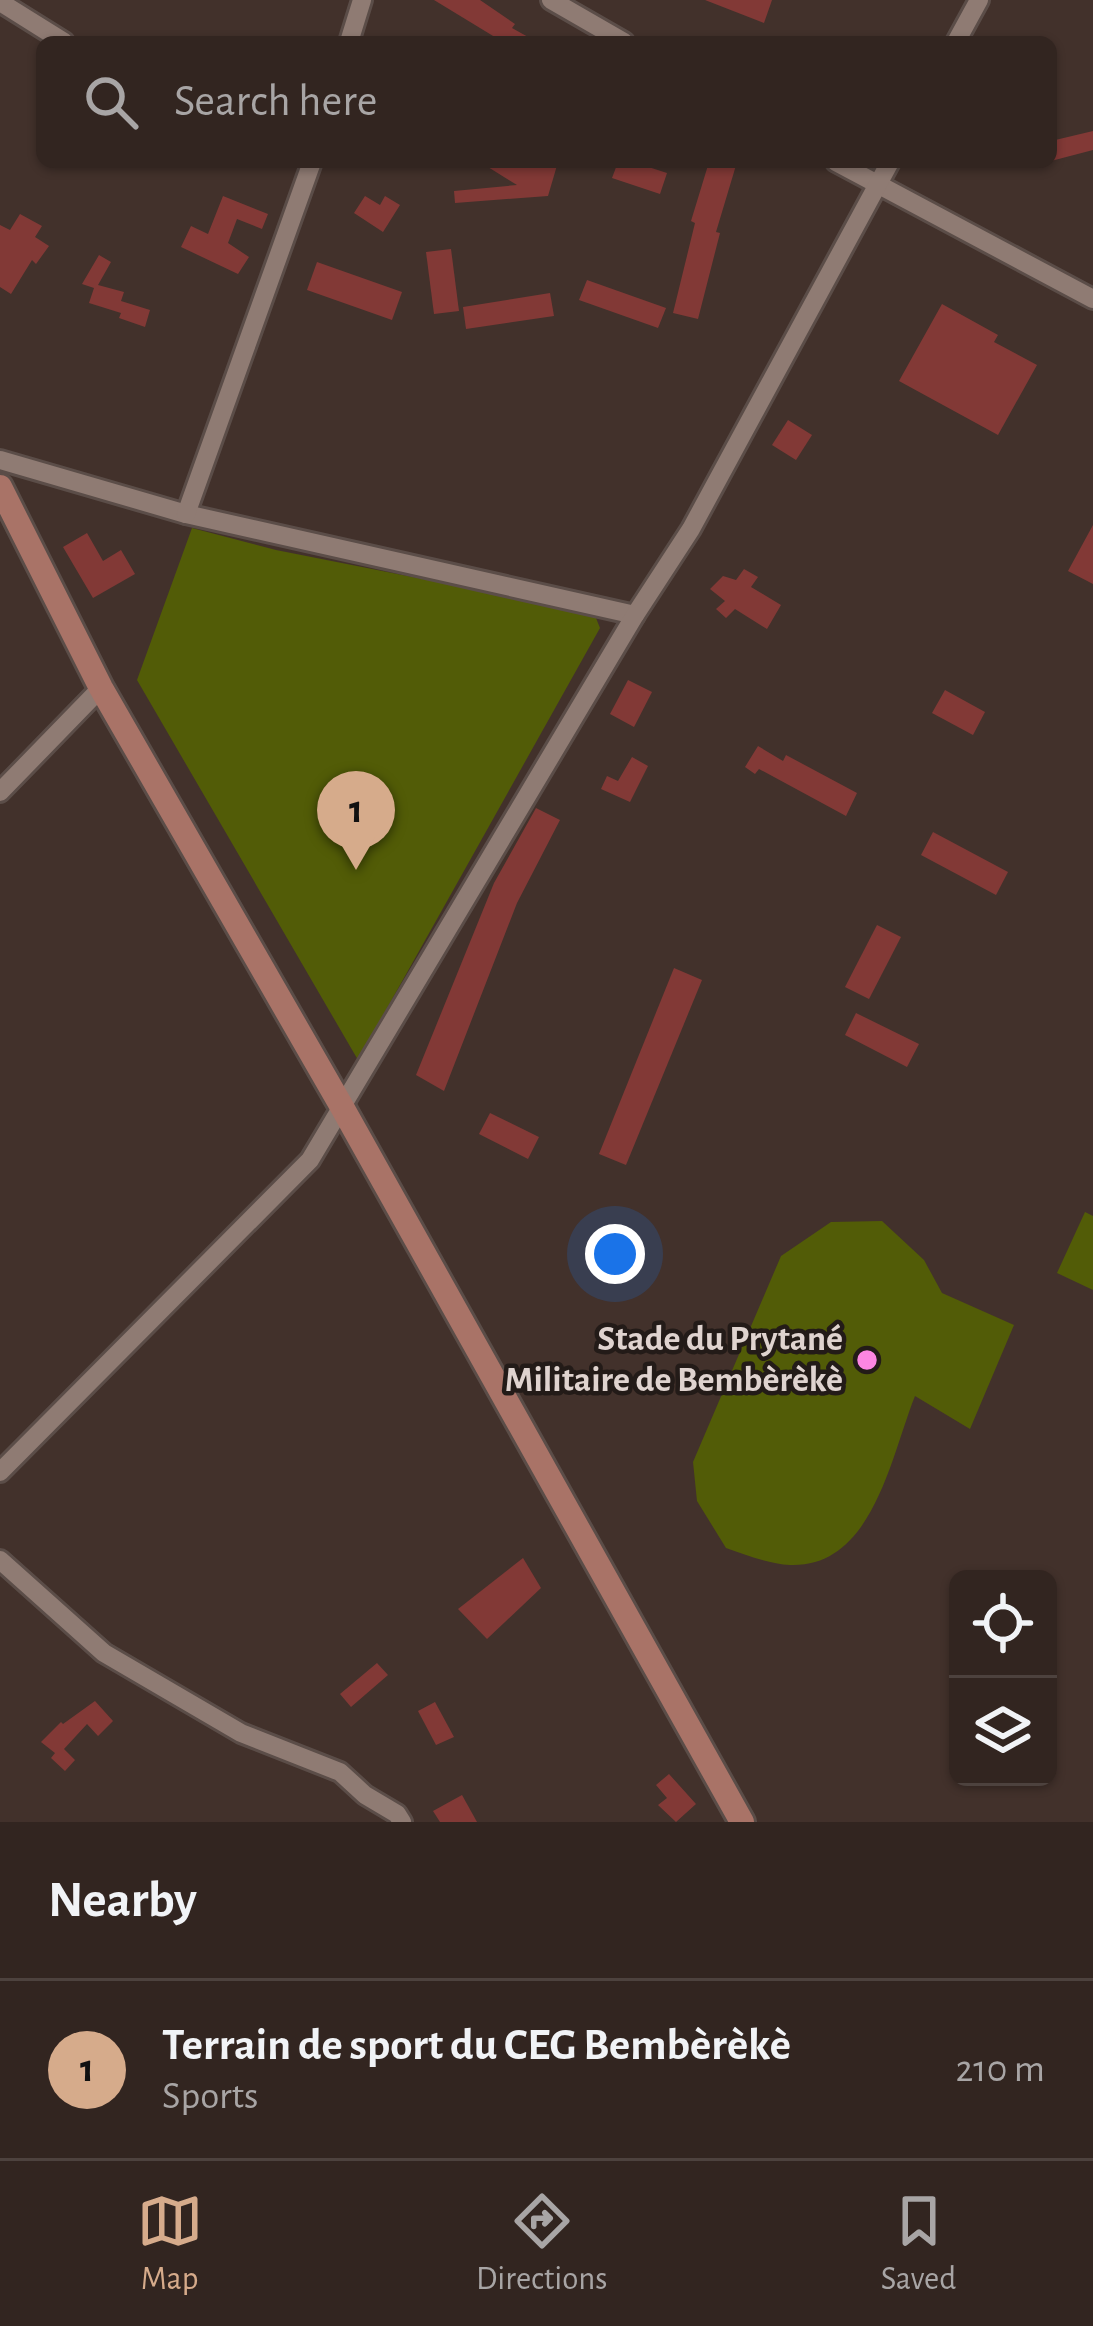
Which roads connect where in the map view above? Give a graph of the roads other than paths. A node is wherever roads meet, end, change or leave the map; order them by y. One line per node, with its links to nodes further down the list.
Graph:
1 (362, 0): 6 (street)
2 (551, 0): 7 (street)
3 (979, 0): 8 (street)
4 (0, 2): 5 (street)
5 (54, 36)
6 (351, 36)
7 (614, 36)
8 (959, 36)
9 (310, 168): 16 (street)
10 (847, 168): 12 (street)
11 (887, 168): 12 (street)
12 (878, 185): 13 (street); 17 (street)
13 (1093, 299)
14 (0, 460): 16 (street)
15 (0, 487): 18 (main road)
16 (186, 514): 17 (street)
17 (635, 615): 20 (street)
18 (101, 688): 19 (street); 20 (main road)
19 (0, 792)
20 (342, 1107): 21 (street); 24 (main road)
21 (0, 1472)
22 (0, 1559): 23 (street)
23 (402, 1822)
24 (742, 1822)

